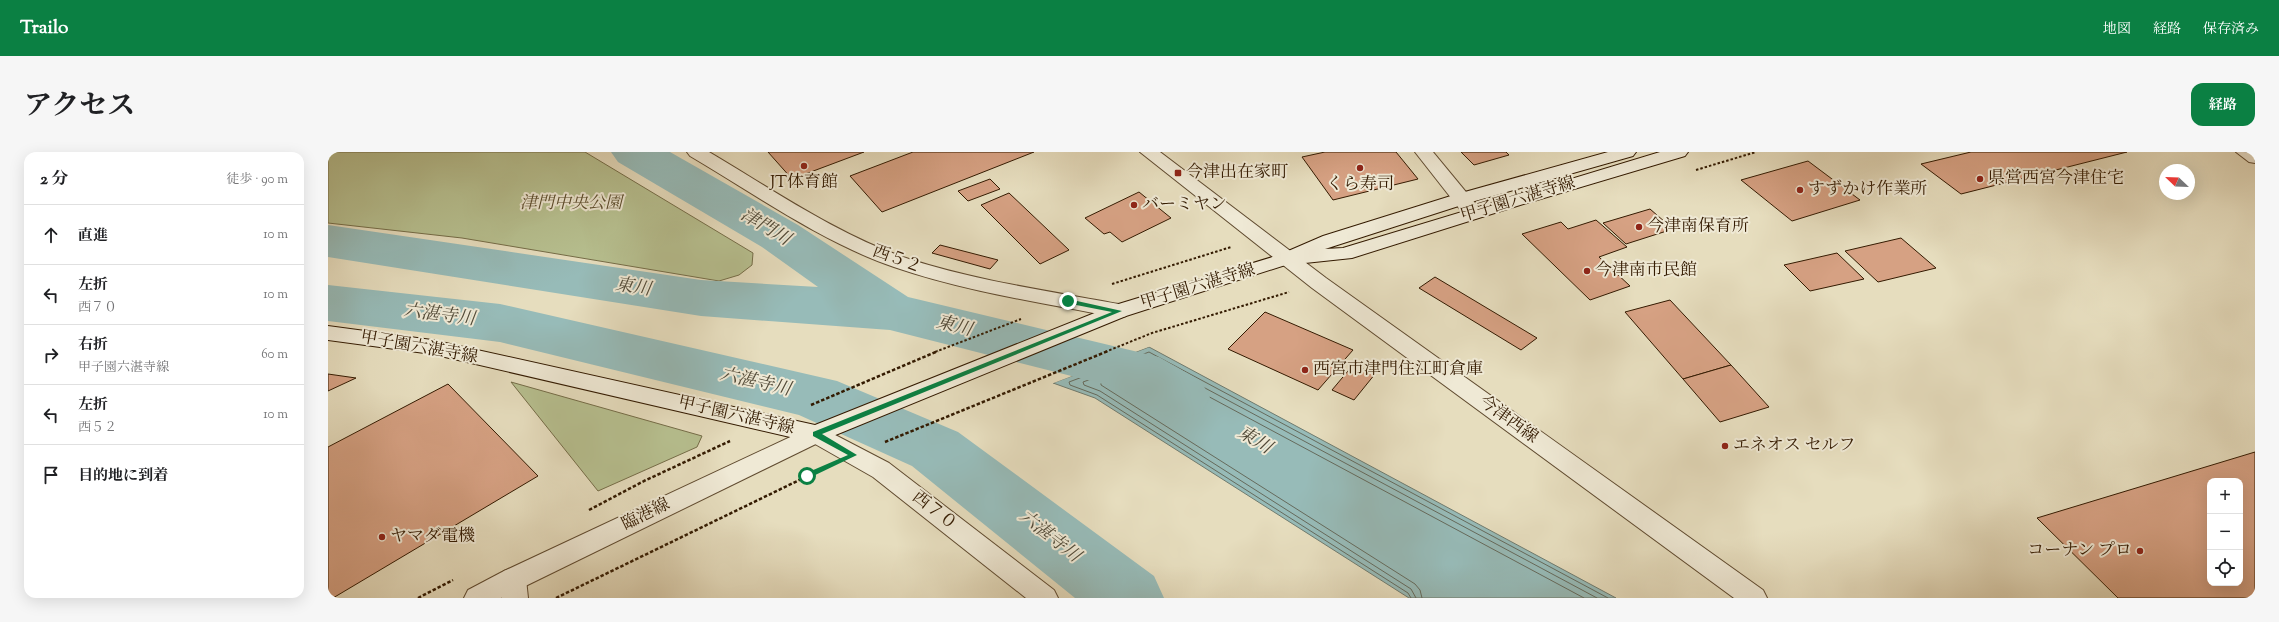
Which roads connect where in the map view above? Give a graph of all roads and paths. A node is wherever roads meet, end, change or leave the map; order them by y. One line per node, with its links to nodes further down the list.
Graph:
1 (696, 152): 11 (street, 西５２)
2 (1149, 152): 10 (street, 今津西線)
3 (1424, 152): 8 (street)
4 (1627, 152): 8 (street, 甲子園六湛寺線)
5 (1679, 152): 9 (street, 甲子園六湛寺線)
6 (2245, 152): 7 (street)
7 (2255, 158)
8 (1461, 199): 9 (street); 10 (street, 甲子園六湛寺線)
9 (1473, 213): 10 (street, 甲子園六湛寺線)
10 (1286, 259): 11 (street, 甲子園六湛寺線); 22 (street, 今津西線)
11 (1110, 315): 16 (street, 甲子園六湛寺線)
12 (1028, 316): 15 (path)
13 (328, 333): 16 (street, 甲子園六湛寺線)
14 (1152, 333): 17 (path)
15 (805, 407)
16 (816, 434): 17 (street, 西７０); 18 (street, 臨港線)
17 (854, 455): 20 (path); 21 (street, 西７０)
18 (514, 588): 19 (street, 臨港線)
19 (477, 598)
20 (556, 598)
21 (1045, 598)
22 (1754, 598)

